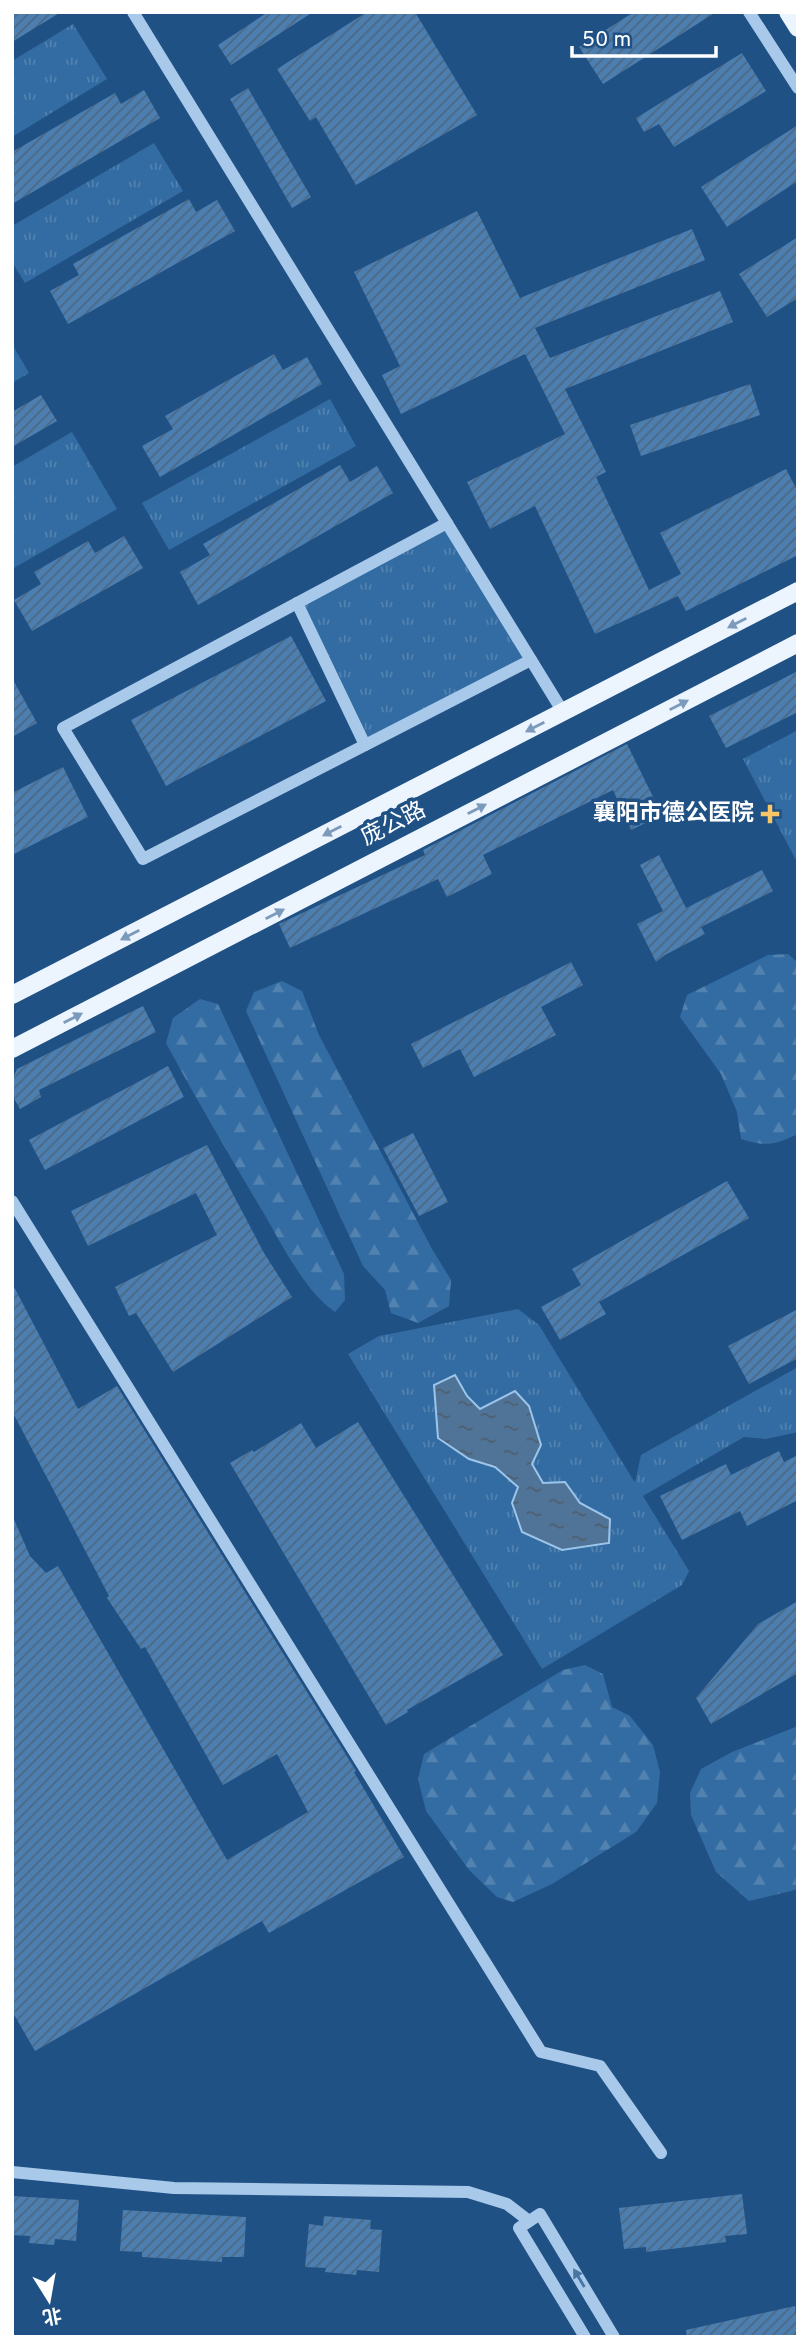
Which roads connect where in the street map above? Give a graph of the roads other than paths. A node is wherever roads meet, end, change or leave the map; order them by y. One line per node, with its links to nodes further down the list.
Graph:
1 (133, 12): 6 (street)
2 (749, 12): 5 (street)
3 (788, 12): 4 (main road)
4 (798, 28)
5 (798, 88)
6 (447, 523): 8 (street); 10 (street)
7 (798, 591): 11 (main road, 庞公路, one-way to 11)
8 (297, 603): 12 (street); 12 (street)
9 (798, 643): 14 (main road, 庞公路, one-way to 9)
10 (531, 660): 11 (street); 12 (street)
11 (563, 712): 13 (main road, 庞公路, one-way to 13)
12 (365, 745)
13 (12, 995)
14 (12, 1049)
15 (12, 1201): 16 (street)
16 (661, 2153)
17 (12, 2172): 18 (street)
18 (529, 2221): 19 (street); 20 (street, one-way to 18)
19 (585, 2337)
20 (614, 2337)

